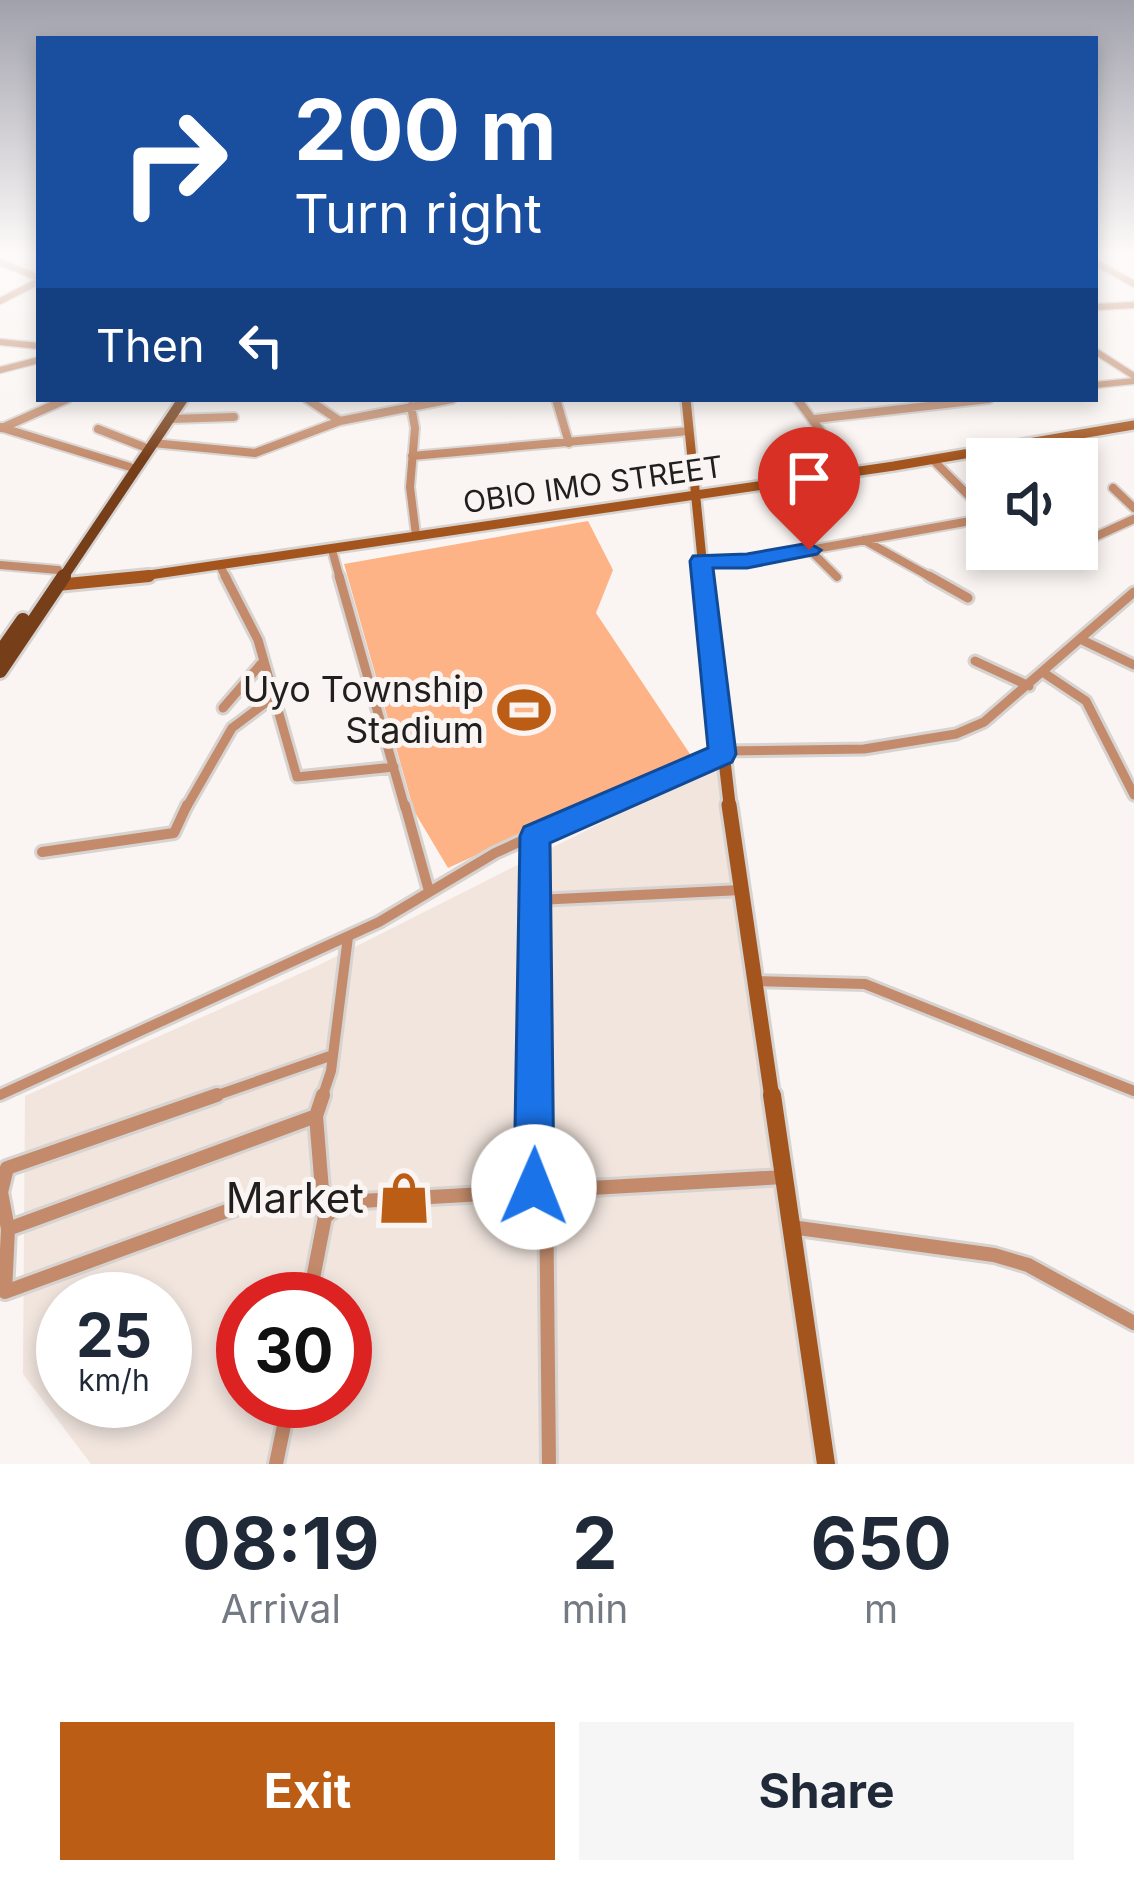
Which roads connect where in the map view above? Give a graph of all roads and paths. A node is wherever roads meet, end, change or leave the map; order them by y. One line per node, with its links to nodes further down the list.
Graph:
1 (0, 342): 2 (street)
2 (36, 346)
3 (1098, 353): 6 (street)
4 (36, 361): 5 (street)
5 (0, 370)
6 (1134, 379): 7 (street)
7 (1098, 385)
8 (60, 402): 25 (street)
9 (177, 402): 29 (main road)
10 (178, 402): 21 (main road)
11 (312, 402): 23 (street)
12 (434, 402): 18 (street)
13 (557, 402): 28 (street)
14 (686, 402): 27 (street)
15 (800, 402): 22 (street)
16 (924, 402): 19 (street)
17 (966, 402): 19 (street)
18 (411, 406): 23 (street); 30 (street)
19 (929, 407): 22 (street)
20 (234, 417): 21 (street)
21 (170, 419): 29 (main road)
22 (815, 419): 33 (street)
23 (340, 421): 29 (street)
24 (1134, 425): 31 (street, OBIO IMO STREET)
25 (1, 428): 32 (street)
26 (98, 429): 29 (street)
27 (689, 431): 28 (street); 36 (street)
28 (568, 443): 30 (street)
29 (149, 445): 32 (main road); 50 (main road)
30 (412, 456): 40 (street)
31 (934, 461): 33 (street, OBIO IMO STREET); 35 (street)
32 (130, 467): 48 (main road)
33 (851, 472): 36 (street, OBIO IMO STREET)
34 (1113, 488): 37 (street)
35 (966, 494)
36 (694, 495): 40 (street, OBIO IMO STREET); 45 (street)
37 (1134, 508)
38 (1134, 519): 41 (street)
39 (966, 520): 42 (street)
40 (416, 535): 43 (street, OBIO IMO STREET)
41 (1098, 536)
42 (863, 540): 44 (street); 52 (street)
43 (332, 550): 47 (street, OBIO IMO STREET); 64 (street)
44 (809, 550): 45 (street); 49 (street)
45 (701, 561): 63 (street)
46 (0, 565): 48 (street)
47 (221, 568): 50 (street, OBIO IMO STREET); 56 (street)
48 (58, 570): 54 (main road)
49 (837, 577)
50 (57, 585): 58 (main road)
51 (1134, 592): 53 (street)
52 (968, 598)
53 (1080, 638): 57 (street); 59 (street)
54 (0, 653)
55 (975, 661): 60 (street)
56 (261, 664): 61 (street); 62 (street)
57 (1134, 665)
58 (0, 670)
59 (1044, 673): 60 (street); 65 (street)
60 (1029, 686): 63 (street)
61 (272, 698): 64 (street); 67 (street)
62 (223, 708)
63 (722, 751): 66 (street); 68 (street)
64 (394, 767): 69 (street)
65 (1134, 795)
66 (535, 836): 69 (street); 70 (street)
67 (42, 852)
68 (741, 890): 70 (street); 72 (street)
69 (429, 891): 71 (street)
70 (537, 900): 78 (street)
71 (348, 937): 73 (street); 75 (street)
72 (754, 981): 74 (street); 77 (street)
73 (330, 1056): 76 (street); 82 (street)
74 (1134, 1090)
75 (0, 1095)
76 (316, 1116): 80 (street); 82 (street)
77 (784, 1177): 78 (street); 81 (street)
78 (540, 1187): 80 (street); 87 (street)
79 (235, 1208): 82 (street)
80 (325, 1217): 83 (street)
81 (791, 1227): 84 (street); 88 (street)
82 (8, 1229)
83 (314, 1272)
84 (1134, 1323)
85 (283, 1428): 86 (street)
86 (276, 1464)
87 (549, 1464)
88 (826, 1464)

